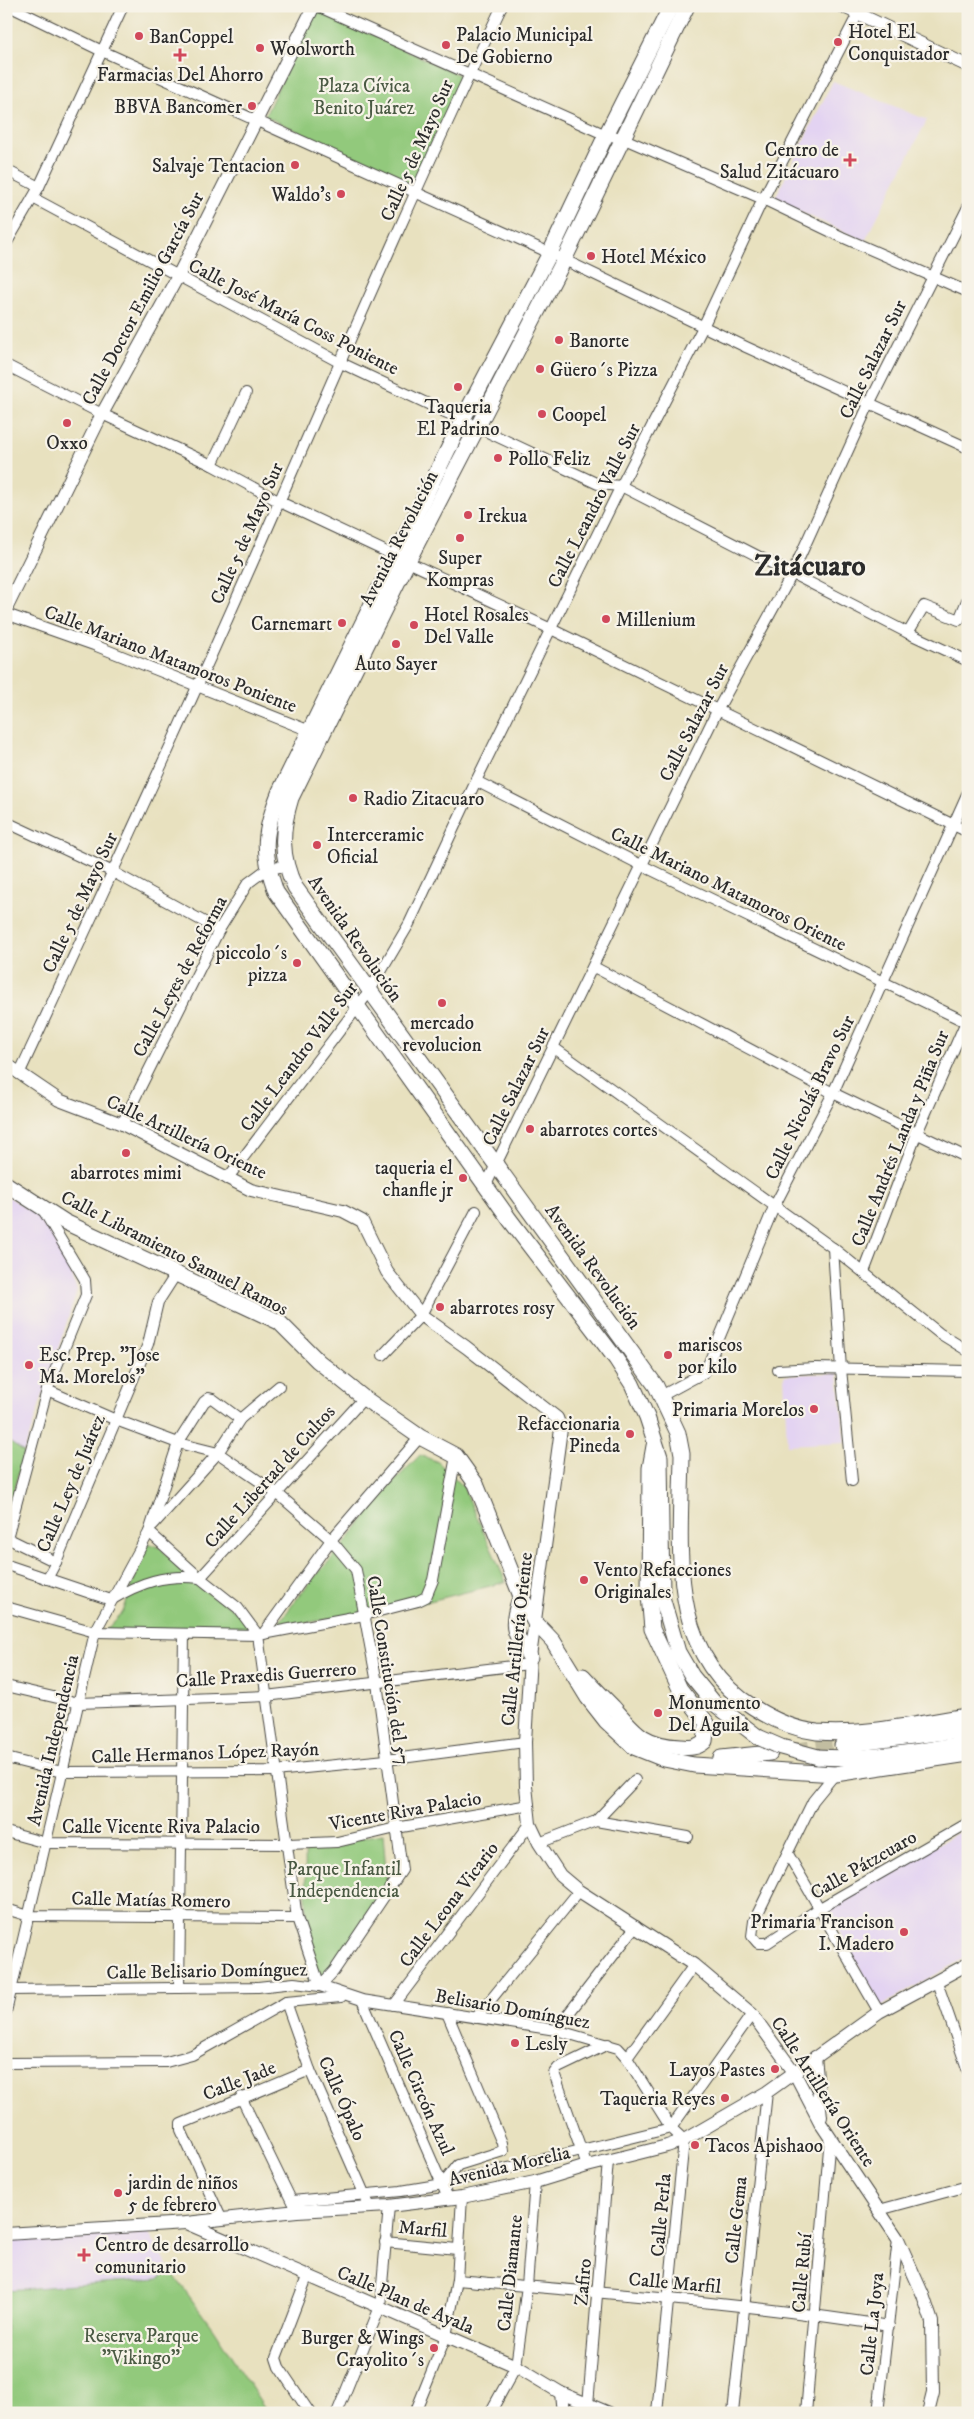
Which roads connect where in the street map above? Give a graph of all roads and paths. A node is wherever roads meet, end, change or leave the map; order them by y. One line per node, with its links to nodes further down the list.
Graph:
1 (9, 6): 9 (street)
2 (123, 6): 9 (street)
3 (316, 6): 11 (street); 12 (street, Calle Doctor Emilio García Sur)
4 (502, 6): 11 (street, Calle 5 de Mayo Sur)
5 (671, 6): 13 (main road, Avenida Revolución)
6 (687, 6): 14 (main road, Avenida Revolución)
7 (842, 6): 8 (street)
8 (861, 10): 10 (street); 19 (street, Calle Leandro Valle Sur)
9 (102, 51): 12 (street); 16 (street)
10 (968, 66)
11 (470, 74): 13 (street); 17 (street, Calle 5 de Mayo Sur)
12 (256, 120): 17 (street); 24 (street, Calle Doctor Emilio García Sur)
13 (606, 135): 14 (street); 22 (main road, Avenida Revolución)
14 (622, 138): 19 (street); 22 (main road, Avenida Revolución)
15 (6, 170): 16 (street)
16 (39, 187): 18 (street)
17 (414, 191): 22 (street); 27 (street, Calle 5 de Mayo Sur)
18 (33, 198): 21 (street); 24 (street, Calle José María Coss Poniente)
19 (763, 199): 23 (street); 26 (street, Calle Leandro Valle Sur)
20 (968, 207): 23 (street, Calle Salazar Sur)
21 (6, 244)
22 (557, 256): 26 (street); 32 (main road, Avenida Revolución); 33 (main road, Avenida Revolución)
23 (932, 275): 25 (street); 30 (street, Calle Salazar Sur)
24 (178, 276): 27 (street, Calle José María Coss Poniente); 31 (street, Calle Doctor Emilio García Sur)
25 (968, 292)
26 (703, 327): 30 (street); 36 (street, Calle Leandro Valle Sur)
27 (340, 362): 32 (street, Calle José María Coss Poniente); 37 (street, Calle 5 de Mayo Sur)
28 (6, 365): 31 (street)
29 (246, 393): 35 (street)
30 (869, 404): 34 (street); 39 (street, Calle Salazar Sur)
31 (102, 414): 35 (street); 41 (street, Calle Doctor Emilio García Sur)
32 (463, 419): 33 (street, Calle José María Coss Poniente); 38 (main road, Avenida Revolución)
33 (478, 426): 36 (street, Calle José María Coss Poniente); 38 (main road, Avenida Revolución)
34 (968, 448)
35 (212, 465): 37 (street)
36 (620, 486): 39 (street, Calle José María Coss Poniente); 43 (street, Calle Leandro Valle Sur)
37 (280, 502): 38 (street); 46 (street, Calle 5 de Mayo Sur)
38 (402, 558): 43 (street); 48 (main road, Avenida Revolución)
39 (792, 574): 44 (street, Calle José María Coss Poniente); 47 (street, Calle Salazar Sur)
40 (968, 598): 44 (street)
41 (6, 608)
42 (6, 614): 46 (street, Calle Mariano Matamoros Poniente)
43 (551, 628): 47 (street); 49 (street, Calle Leandro Valle Sur)
44 (908, 633): 45 (street, Calle José María Coss Poniente)
45 (968, 661)
46 (196, 686): 48 (street, Calle Mariano Matamoros Poniente); 57 (street, Calle 5 de Mayo Sur)
47 (718, 709): 52 (street); 54 (street, Calle Salazar Sur)
48 (317, 733): 55 (main road, Avenida Revolución); 56 (main road, Avenida Revolución)
49 (476, 781): 54 (street, Calle Mariano Matamoros Oriente); 61 (street, Calle Leandro Valle Sur)
50 (968, 792): 52 (street, Calle Nicolás Bravo Sur)
51 (6, 822): 57 (street)
52 (952, 825): 53 (street); 60 (street, Calle Nicolás Bravo Sur)
53 (968, 832)
54 (641, 865): 59 (street, Calle Salazar Sur); 60 (street, Calle Mariano Matamoros Oriente)
55 (286, 866): 56 (street, Calle Leyes de Reforma); 61 (main road, Avenida Revolución)
56 (267, 869): 58 (street, Calle Leyes de Reforma); 62 (main road, Avenida Revolución)
57 (113, 872): 58 (street); 66 (street, Calle 5 de Mayo Sur)
58 (219, 930): 68 (street, Calle Leyes de Reforma)
59 (594, 967): 64 (street, Calle Salazar Sur); 67 (street)
60 (882, 982): 63 (street, Calle Mariano Matamoros Oriente); 67 (street, Calle Nicolás Bravo Sur)
61 (369, 992): 62 (street, Calle Leandro Valle Sur); 71 (main road, Avenida Revolución)
62 (358, 1007): 72 (street, Calle Leandro Valle Sur); 74 (main road, Avenida Revolución)
63 (967, 1020): 69 (street, Calle Andrés Landa y Piña Sur)
64 (554, 1047): 71 (street, Calle Salazar Sur); 76 (street)
65 (6, 1064): 66 (street, Calle Artillería Oriente)
66 (19, 1074): 68 (street, Calle Artillería Oriente)
67 (833, 1093): 69 (street); 76 (street, Calle Nicolás Bravo Sur)
68 (122, 1124): 72 (street, Calle Artillería Oriente)
69 (917, 1133): 70 (street); 79 (street, Calle Andrés Landa y Piña Sur)
70 (968, 1158)
71 (496, 1164): 74 (street, Calle Salazar Sur); 89 (main road, Avenida Revolución)
72 (227, 1179): 81 (street, Calle Artillería Oriente)
73 (6, 1184): 75 (main road, Calle Libramiento Samuel Ramos)
74 (486, 1185): 95 (main road, Avenida Revolución)
75 (41, 1207): 80 (main road, Calle Libramiento Samuel Ramos); 88 (street)
76 (774, 1207): 78 (street); 89 (street, Calle Nicolás Bravo Sur)
77 (476, 1211): 81 (street)
78 (833, 1248): 79 (street); 84 (street)
79 (864, 1272): 82 (street)
80 (176, 1274): 90 (main road, Calle Libramiento Samuel Ramos); 92 (street, Calle Ley de Juárez)
81 (421, 1315): 83 (street); 111 (street, Calle Artillería Oriente)
82 (968, 1351)
83 (383, 1355)
84 (841, 1369): 85 (street); 86 (street); 98 (street)
85 (778, 1370)
86 (968, 1371)
87 (278, 1386): 91 (street)
88 (47, 1390): 92 (street, Calle Constitución del 57); 101 (street)
89 (661, 1396): 123 (main road, Avenida Revolución)
90 (364, 1398): 93 (main road, Calle Libramiento Samuel Ramos); 99 (street, Calle Libertad de Cultos)
91 (240, 1419): 94 (street); 96 (street)
92 (116, 1420): 94 (street, Calle Constitución del 57); 103 (street, Calle Ley de Juárez)
93 (420, 1437): 97 (main road, Calle Libramiento Samuel Ramos); 102 (street)
94 (178, 1443): 96 (street, Calle Constitución del 57); 100 (street)
95 (655, 1444): 121 (main road); 126 (main road, Avenida Revolución, bridge)
96 (218, 1453): 99 (street, Calle Constitución del 57); 100 (street)
97 (456, 1456): 107 (main road, Calle Libramiento Samuel Ramos); 110 (street)
98 (852, 1481)
99 (278, 1494): 102 (street, Calle Constitución del 57); 105 (street, Calle Libertad de Cultos)
100 (150, 1530): 105 (street); 108 (street, Avenida Independencia)
101 (7, 1538): 103 (street)
102 (332, 1540): 110 (street, Calle Constitución del 57); 114 (street)
103 (56, 1562): 106 (street, Calle Ley de Juárez)
104 (10, 1566): 106 (street)
105 (200, 1578): 108 (street); 114 (street)
106 (47, 1579): 108 (street)
107 (521, 1596): 111 (main road, Calle Libramiento Samuel Ramos); 116 (main road)
108 (111, 1600): 112 (street, Avenida Independencia)
109 (6, 1607): 112 (street)
110 (364, 1615): 114 (street); 117 (street, Calle Constitución del 57)
111 (534, 1621): 115 (main road, Calle Libramiento Samuel Ramos); 116 (street, Calle Artillería Oriente)
112 (95, 1632): 113 (street); 122 (street, Avenida Independencia)
113 (184, 1634): 114 (street); 120 (street)
114 (260, 1634): 119 (street)
115 (553, 1641): 121 (main road); 135 (main road, Calle Libramiento Samuel Ramos)
116 (529, 1660): 117 (street, Calle Praxedis Guerrero); 125 (street, Calle Artillería Oriente)
117 (377, 1683): 119 (street, Calle Praxedis Guerrero); 131 (street, Calle Constitución del 57)
118 (6, 1686): 122 (street, Calle Praxedis Guerrero)
119 (266, 1696): 120 (street, Calle Praxedis Guerrero); 132 (street)
120 (183, 1699): 122 (street, Calle Praxedis Guerrero); 134 (street)
121 (605, 1702): 128 (main road)
122 (79, 1703): 133 (street, Avenida Independencia)
123 (968, 1716)
124 (968, 1729): 127 (main road)
125 (525, 1742): 131 (street, Calle Hermanos López Rayón); 137 (street, Calle Artillería Oriente)
126 (968, 1743)
127 (842, 1745)
128 (770, 1753)
129 (968, 1754): 135 (main road)
130 (6, 1758): 133 (street, Calle Hermanos López Rayón)
131 (386, 1760): 132 (street, Calle Hermanos López Rayón); 141 (street, Calle Constitución del 57)
132 (275, 1771): 134 (street, Calle Hermanos López Rayón); 147 (street)
133 (62, 1772): 134 (street, Calle Hermanos López Rayón); 144 (street, Avenida Independencia)
134 (182, 1772): 145 (street)
135 (835, 1774): 148 (street)
136 (635, 1780): 138 (street)
137 (529, 1805): 140 (street, Calle Artillería Oriente); 141 (street, Vicente Riva Palacio)
138 (596, 1821): 143 (street); 146 (street)
139 (968, 1823): 151 (street, Calle Pátzcuaro)
140 (530, 1824): 146 (street, Calle Artillería Oriente); 166 (street, Calle Leona Vicario)
141 (396, 1828): 147 (street, Vicente Riva Palacio); 149 (street, Calle Constitución del 57)
142 (6, 1832): 144 (street, Calle Vicente Riva Palacio)
143 (688, 1837)
144 (46, 1843): 145 (street, Calle Vicente Riva Palacio); 153 (street, Avenida Independencia)
145 (182, 1843): 147 (street, Calle Vicente Riva Palacio); 154 (street)
146 (539, 1843): 150 (street, Calle Artillería Oriente)
147 (288, 1844): 155 (street)
148 (788, 1854): 151 (street); 151 (street, Calle Pátzcuaro)
149 (402, 1870): 161 (street, Calle Belisario Domínguez)
150 (580, 1891): 156 (street, Calle Artillería Oriente); 171 (street)
151 (820, 1908): 168 (street)
152 (6, 1909): 153 (street, Calle Matías Romero)
153 (29, 1916): 154 (street, Calle Matías Romero); 160 (street, Avenida Independencia)
154 (180, 1917): 155 (street, Calle Matías Romero); 162 (street)
155 (297, 1918): 161 (street)
156 (636, 1926): 158 (street, Calle Artillería Oriente); 172 (street)
157 (968, 1964): 159 (street, Avenida Morelia)
158 (694, 1965): 170 (street, Calle Artillería Oriente); 175 (street)
159 (937, 1982): 168 (street, Avenida Morelia); 178 (street)
160 (10, 1983): 162 (street, Calle Belisario Domínguez); 167 (street, Avenida Independencia)
161 (320, 1986): 162 (street, Calle Belisario Domínguez); 163 (street, Belisario Domínguez)
162 (179, 1988)
163 (345, 1996): 164 (street, Belisario Domínguez); 165 (street)
164 (362, 2000): 166 (street, Belisario Domínguez); 190 (street, Calle Circón Azul)
165 (286, 2002): 176 (street); 177 (street, Calle Ópalo)
166 (394, 2005): 169 (street, Belisario Domínguez)
167 (6, 2012)
168 (879, 2012): 174 (street, Avenida Morelia)
169 (447, 2013): 171 (street, Belisario Domínguez); 190 (street)
170 (752, 2014): 179 (street, Calle Artillería Oriente); 183 (street)
171 (476, 2018): 172 (street, Belisario Domínguez)
172 (556, 2030): 173 (street, Belisario Domínguez)
173 (608, 2044): 175 (street, Belisario Domínguez); 186 (street)
174 (815, 2057): 179 (street, Avenida Morelia); 182 (street)
175 (627, 2058): 183 (street, Belisario Domínguez)
176 (6, 2063)
177 (310, 2070): 181 (street, Calle Jade); 192 (street, Calle Ópalo)
178 (968, 2071)
179 (794, 2072): 180 (street, Avenida Morelia); 182 (street, Calle Artillería Oriente)
180 (767, 2092): 185 (street, Avenida Morelia); 211 (street, Calle Gema)
181 (241, 2097): 195 (street); 199 (street, Calle Jade)
182 (821, 2124): 184 (street, Calle Artillería Oriente)
183 (670, 2128): 185 (street, Belisario Domínguez); 186 (street)
184 (830, 2137): 198 (street, Calle Artillería Oriente); 212 (street, Calle Rubí)
185 (684, 2140): 187 (street, Avenida Morelia); 209 (street, Calle Perla)
186 (582, 2151): 188 (street); 190 (street)
187 (608, 2161): 188 (street, Avenida Morelia); 208 (street, Zafiro)
188 (587, 2166): 189 (street, Avenida Morelia)
189 (535, 2182): 193 (street, Avenida Morelia); 207 (street, Calle Diamante)
190 (444, 2184): 192 (street); 194 (street, Calle Circón Azul)
191 (968, 2186): 198 (street)
192 (366, 2193): 195 (street); 197 (street, Calle Ópalo)
193 (462, 2197): 194 (street, Avenida Morelia); 204 (street)
194 (448, 2198): 196 (street, Avenida Morelia)
195 (294, 2206): 197 (street, Avenida Morelia); 199 (street, Avenida Morelia)
196 (389, 2206): 197 (street, Avenida Morelia); 203 (street)
197 (370, 2207)
198 (879, 2210): 202 (street, Calle Artillería Oriente)
199 (221, 2218): 200 (street, Avenida Morelia)
200 (186, 2223): 201 (street, Avenida Morelia); 205 (street, Calle Plan de Ayala)
201 (6, 2234)
202 (898, 2239): 213 (street, Calle La Joya); 228 (street, Calle Artillería Oriente)
203 (385, 2242): 204 (street, Marfil); 210 (street)
204 (457, 2249): 206 (street)
205 (306, 2277): 210 (street, Calle Plan de Ayala); 218 (street)
206 (457, 2280): 207 (street, Calle Marfil); 214 (street)
207 (526, 2286): 208 (street, Calle Marfil); 215 (street, Calle Diamante)
208 (599, 2293): 209 (street, Calle Marfil); 217 (street, Zafiro)
209 (670, 2298): 211 (street, Calle Marfil); 224 (street, Calle Perla)
210 (380, 2307): 214 (street, Calle Plan de Ayala); 219 (street)
211 (743, 2307): 212 (street, Calle Marfil); 225 (street, Calle Gema)
212 (816, 2314): 213 (street, Calle Marfil); 226 (street, Calle Rubí)
213 (889, 2326): 227 (street, Calle La Joya)
214 (446, 2336): 215 (street, Calle Plan de Ayala); 220 (street)
215 (516, 2366): 216 (street, Calle Plan de Ayala); 221 (street)
216 (561, 2393): 217 (street, Calle Plan de Ayala); 222 (street)
217 (588, 2405): 223 (street, Calle Plan de Ayala)
218 (310, 2413)
219 (336, 2413)
220 (415, 2413)
221 (490, 2413)
222 (563, 2413)
223 (609, 2413)
224 (657, 2413)
225 (733, 2413)
226 (806, 2413)
227 (878, 2413)
228 (928, 2413)

